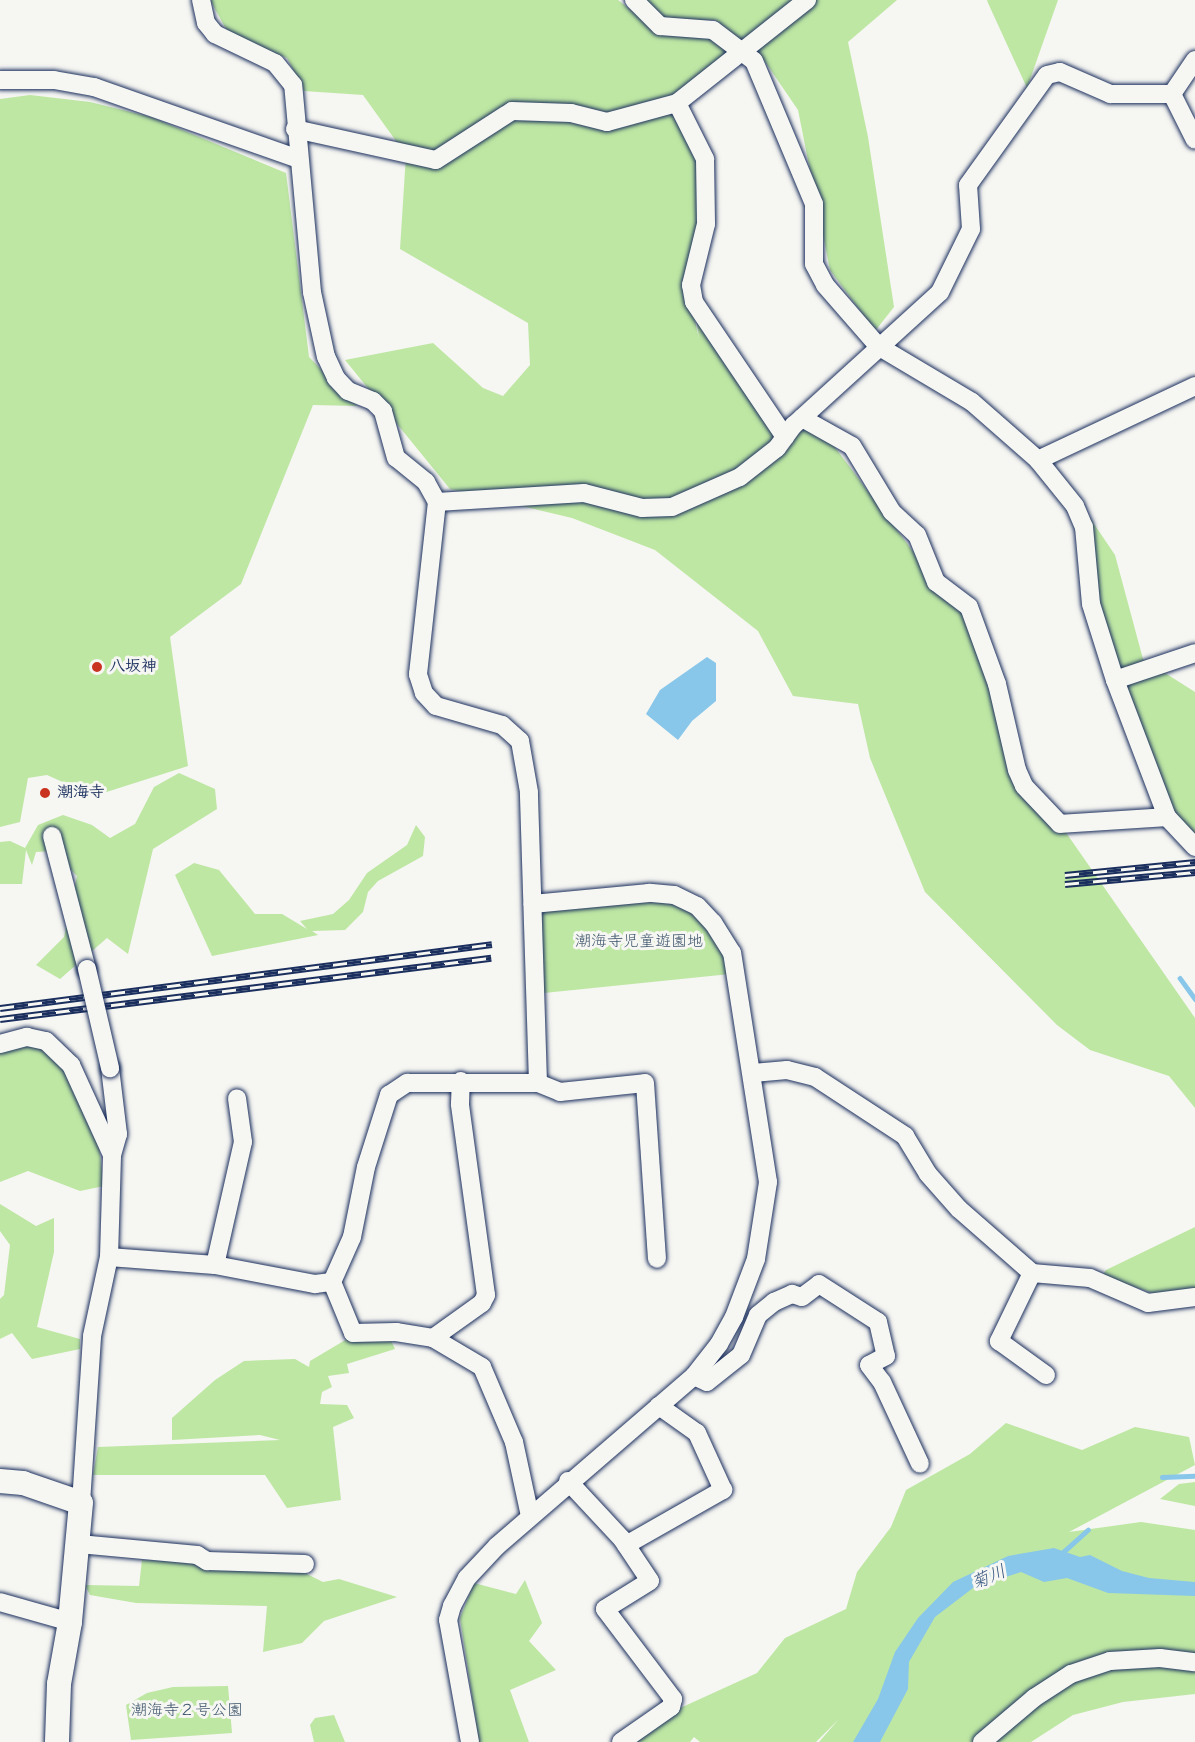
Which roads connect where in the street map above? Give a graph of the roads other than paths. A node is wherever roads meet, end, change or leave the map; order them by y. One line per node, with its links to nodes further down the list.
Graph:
1 (201, 0): 9 (street)
2 (634, 0): 4 (street)
3 (807, 0): 4 (street)
4 (743, 50): 8 (street); 12 (street)
5 (1195, 60): 7 (street)
6 (0, 80): 11 (street)
7 (1172, 94): 10 (street); 12 (street)
8 (677, 103): 9 (street); 15 (street)
9 (295, 129): 11 (street)
10 (1195, 140)
11 (299, 159): 17 (street)
12 (878, 346): 14 (street); 16 (street)
13 (1195, 386): 16 (street)
14 (802, 418): 15 (street); 20 (street)
15 (785, 437): 17 (street)
16 (1038, 460): 19 (street)
17 (437, 502): 23 (street)
18 (1195, 653): 19 (street)
19 (1115, 680): 20 (street)
20 (1167, 817): 22 (street)
21 (52, 836): 29 (street, bridge)
22 (1195, 847)
23 (533, 904): 25 (street); 27 (street)
24 (0, 1044): 29 (street)
25 (753, 1073): 33 (street); 38 (street)
26 (461, 1081): 27 (street); 34 (street); 36 (street)
27 (538, 1083): 31 (street)
28 (237, 1098): 32 (street)
29 (112, 1155): 30 (street)
30 (109, 1257): 32 (street); 43 (street)
31 (657, 1259)
32 (215, 1265): 34 (street)
33 (1032, 1273): 35 (street); 37 (street)
34 (332, 1282): 36 (street)
35 (1195, 1297)
36 (433, 1338): 44 (street)
37 (1046, 1375)
38 (694, 1376): 39 (street); 40 (street)
39 (659, 1406): 42 (street); 46 (street)
40 (920, 1464)
41 (0, 1481): 43 (street)
42 (568, 1481): 44 (street); 46 (street)
43 (81, 1503): 45 (street)
44 (530, 1516): 52 (street)
45 (78, 1544): 47 (street); 49 (street)
46 (626, 1545): 53 (street)
47 (304, 1564)
48 (0, 1602): 49 (street)
49 (70, 1622): 51 (street)
50 (1195, 1662): 54 (street)
51 (57, 1742)
52 (470, 1742)
53 (621, 1742)
54 (982, 1742)

